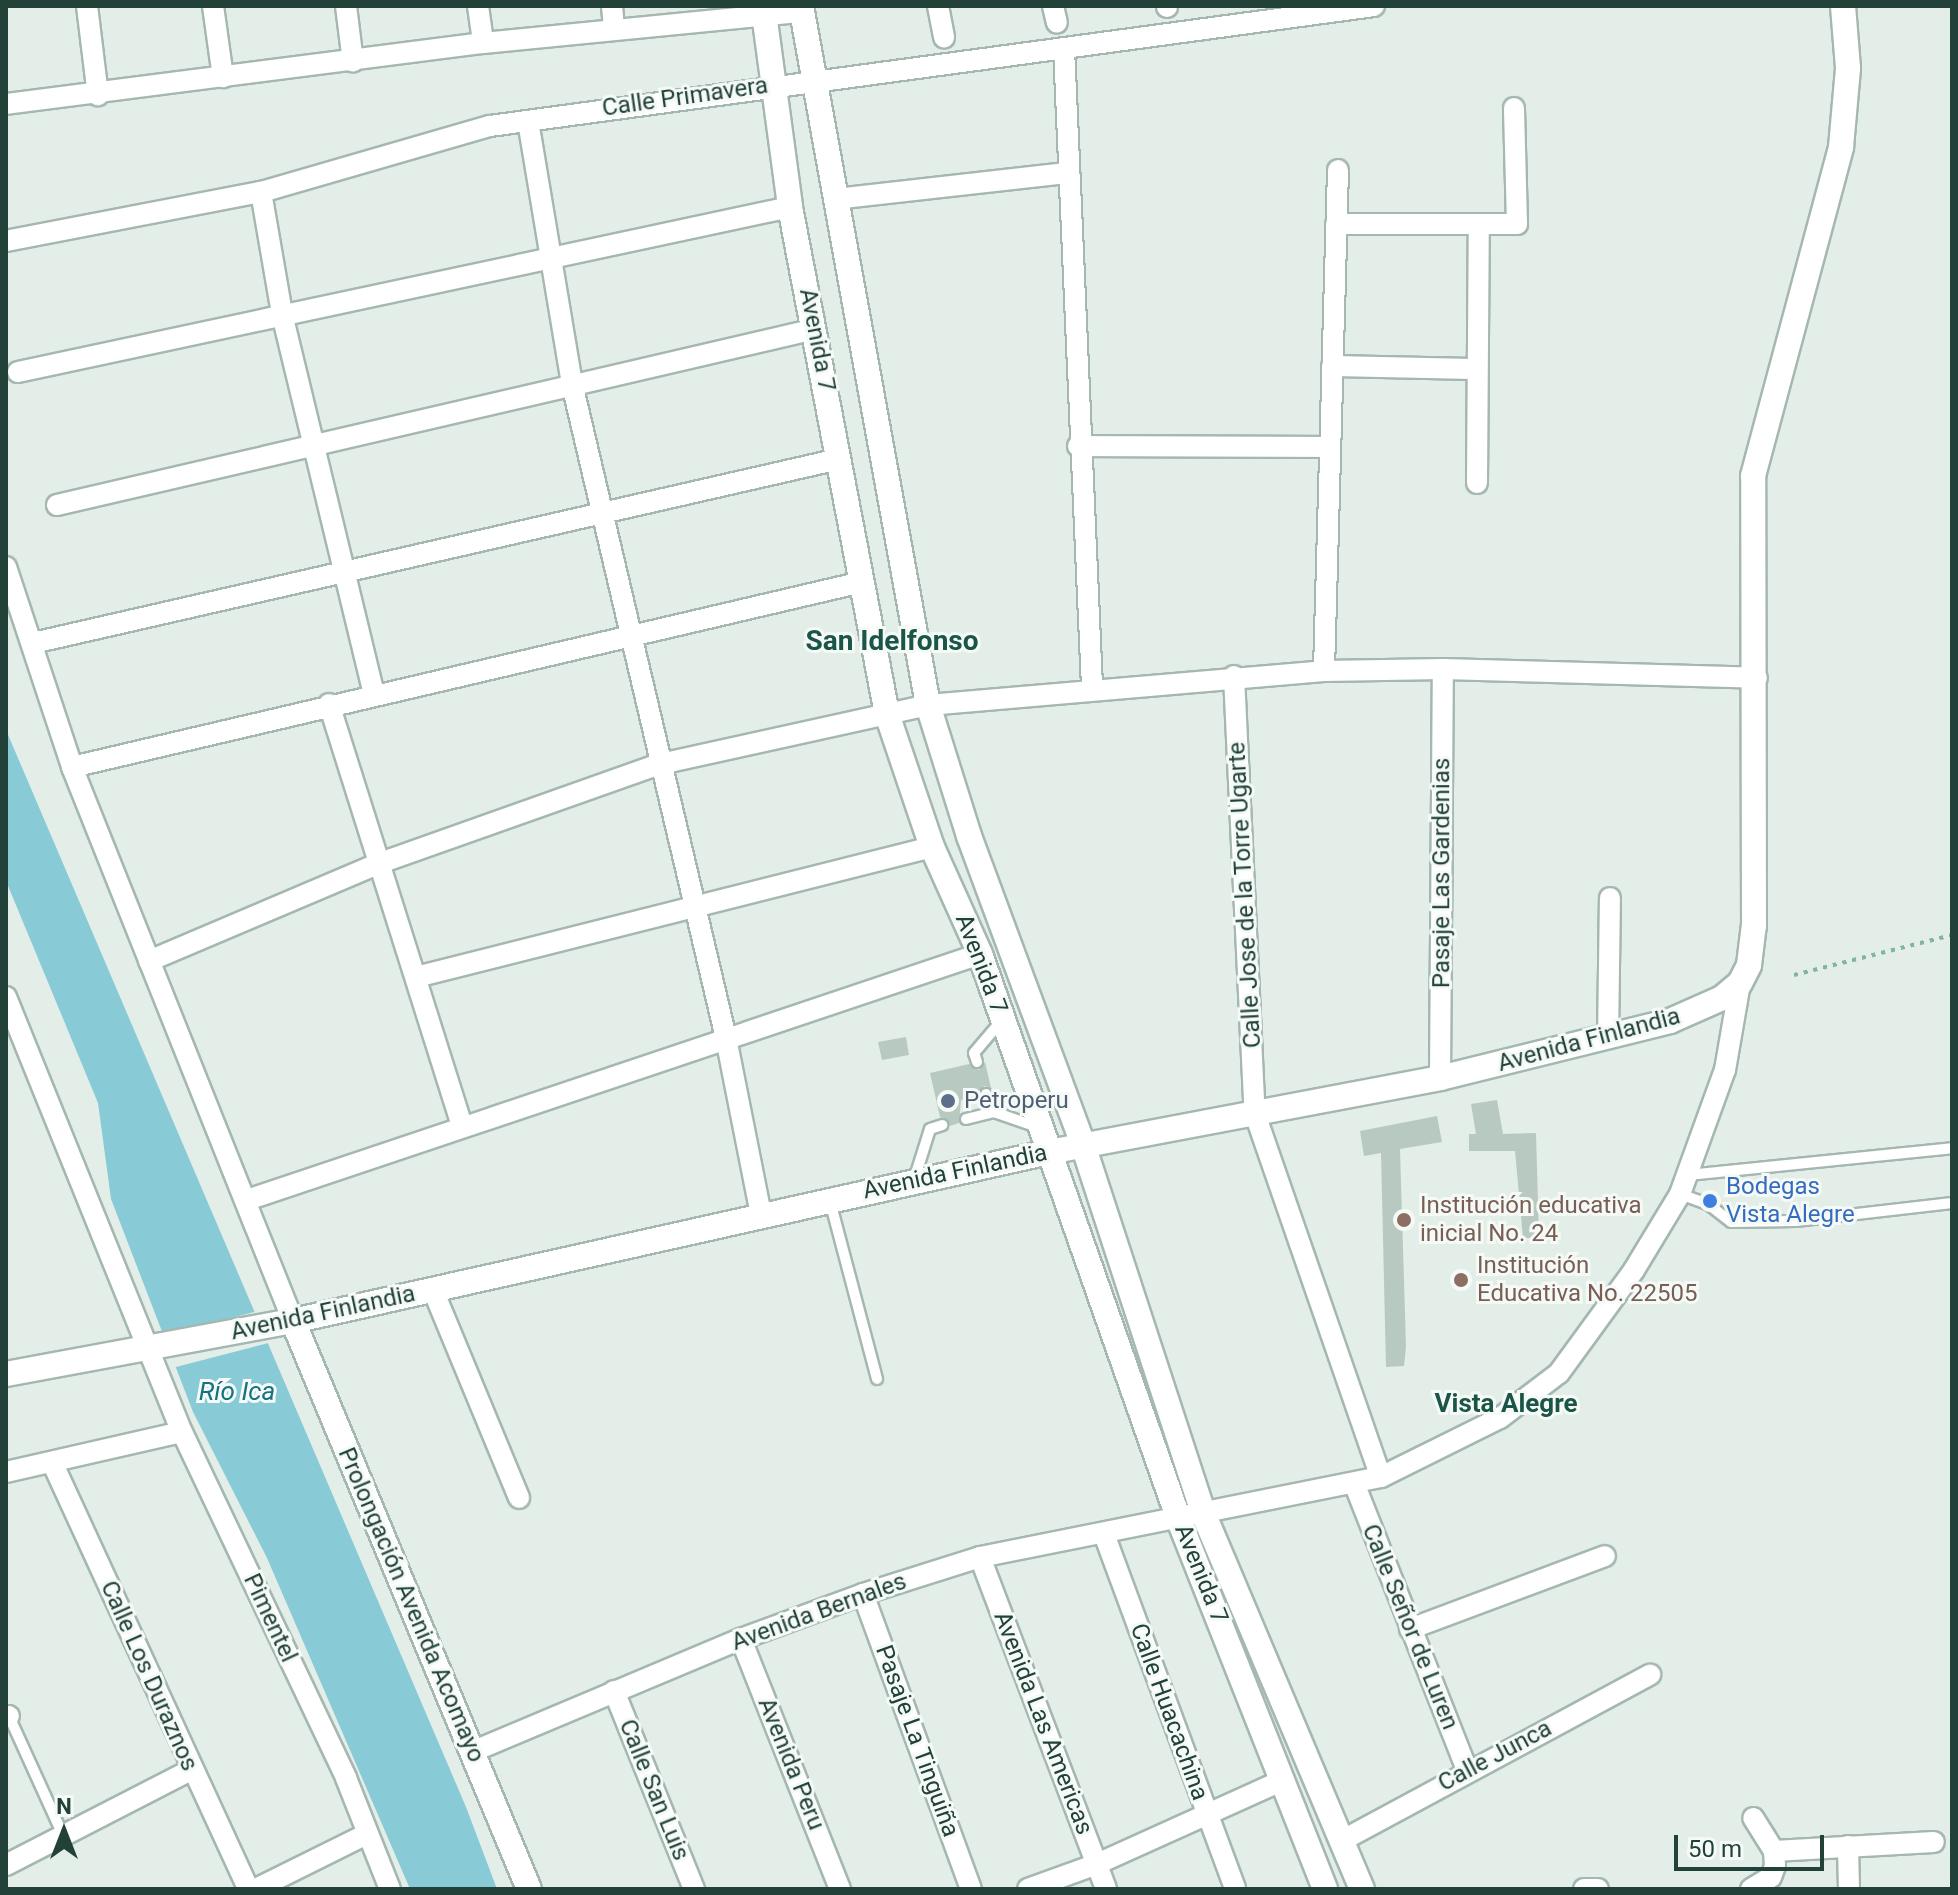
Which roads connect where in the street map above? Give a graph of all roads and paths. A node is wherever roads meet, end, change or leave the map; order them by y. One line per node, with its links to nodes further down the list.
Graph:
1 (87, 6): 19 (street)
2 (213, 6): 16 (street)
3 (346, 6): 15 (street)
4 (478, 6): 13 (street)
5 (612, 6): 11 (street)
6 (938, 6): 12 (street)
7 (1374, 6): 14 (street, Calle Primavera)
8 (1843, 6): 53 (street)
9 (801, 9): 10 (street); 17 (street, Avenida 7)
10 (763, 10): 11 (street); 18 (street, Avenida 7)
11 (614, 28): 13 (street)
12 (944, 37)
13 (483, 43): 15 (street)
14 (1064, 48): 17 (street, Calle Primavera); 24 (street)
15 (353, 62): 16 (street)
16 (223, 77): 19 (street)
17 (812, 78): 18 (street, Calle Primavera); 26 (street, Avenida 7)
18 (770, 86): 22 (street, Calle Primavera); 27 (street, Avenida 7)
19 (98, 95): 20 (street)
20 (6, 104)
21 (1514, 108): 29 (street)
22 (528, 121): 25 (street, Calle Primavera); 31 (street)
23 (1338, 170): 28 (street)
24 (1068, 173): 26 (street); 39 (street)
25 (261, 192): 30 (street, Calle Primavera); 32 (street)
26 (835, 199): 57 (street, Avenida 7)
27 (790, 207): 31 (street); 33 (street, Avenida 7)
28 (1336, 224): 29 (street); 34 (street)
29 (1479, 227): 35 (street)
30 (6, 241)
31 (549, 259): 32 (street); 37 (street)
32 (282, 314): 36 (street); 38 (street)
33 (815, 329): 37 (street); 41 (street, Avenida 7)
34 (1332, 366): 35 (street); 40 (street)
35 (1475, 369): 42 (street)
36 (18, 372)
37 (572, 384): 38 (street); 44 (street)
38 (314, 445): 43 (street); 46 (street)
39 (1078, 446): 40 (street); 54 (street)
40 (1329, 447): 51 (street)
41 (839, 459): 44 (street); 47 (street, Avenida 7)
42 (1477, 483)
43 (57, 505)
44 (602, 513): 46 (street); 48 (street)
45 (6, 567): 49 (street)
46 (344, 570): 49 (street); 55 (street)
47 (862, 582): 48 (street); 58 (street, Avenida 7)
48 (630, 634): 55 (street); 59 (street)
49 (33, 643): 60 (street)
50 (1443, 669): 51 (street); 53 (street); 76 (street, Pasaje Las Gardenias)
51 (1324, 671): 52 (street)
52 (1234, 676): 54 (street); 79 (street, Calle Jose de la Torre Ugarte)
53 (1757, 678): 70 (street)
54 (1092, 687): 57 (street)
55 (374, 693): 56 (street)
56 (329, 704): 60 (street); 62 (street)
57 (928, 705): 58 (street); 84 (street, Avenida 7)
58 (887, 714): 59 (street); 61 (street, Avenida 7)
59 (660, 764): 62 (street); 64 (street)
60 (72, 767): 67 (street)
61 (932, 847): 64 (street); 66 (street, Avenida 7)
62 (380, 863): 67 (street); 69 (street)
63 (1610, 898): 73 (street)
64 (694, 907): 69 (street); 74 (street)
65 (1952, 935): 68 (path)
66 (980, 954): 72 (street, Avenida 7); 74 (street)
67 (149, 961): 90 (street)
68 (1794, 975)
69 (416, 977): 81 (street)
70 (1740, 983): 73 (street, Avenida Finlandia); 86 (street, Avenida Bernales)
71 (6, 997): 95 (street, Pimentel)
72 (1003, 1019): 75 (lane); 83 (street, Avenida 7)
73 (1608, 1038): 76 (street, Avenida Finlandia)
74 (726, 1040): 81 (street); 92 (street)
75 (977, 1062)
76 (1440, 1078): 79 (street, Avenida Finlandia)
77 (986, 1094): 78 (lane)
78 (994, 1112): 80 (lane); 83 (lane)
79 (1255, 1114): 84 (street, Avenida Finlandia); 101 (street, Calle Jose de la Torre Ugarte)
80 (966, 1119)
81 (462, 1125): 90 (street)
82 (942, 1125): 87 (lane)
83 (1045, 1140): 84 (street, Avenida Finlandia); 87 (street, Avenida Finlandia); 105 (street, Avenida 7)
84 (1083, 1145): 104 (street, Avenida 7)
85 (1952, 1148): 86 (lane)
86 (1688, 1175): 88 (street, Avenida Bernales)
87 (913, 1181): 89 (street, Avenida Finlandia)
88 (1680, 1194): 91 (lane); 101 (street, Avenida Bernales)
89 (829, 1199): 92 (street, Avenida Finlandia); 97 (lane)
90 (247, 1200): 94 (street)
91 (1952, 1203)
92 (761, 1214): 93 (street, Avenida Finlandia)
93 (433, 1290): 94 (street, Avenida Finlandia); 103 (street)
94 (283, 1323): 95 (street, Avenida Finlandia); 115 (street, Prolongación Avenida Acomayo)
95 (155, 1347): 96 (street, Avenida Finlandia); 98 (street, Pimentel)
96 (6, 1374)
97 (877, 1379)
98 (182, 1432): 99 (street); 121 (street, Pimentel)
99 (52, 1462): 100 (street); 116 (street, Calle Los Duraznos)
100 (6, 1472)
101 (1381, 1477): 102 (street, Avenida Bernales)
102 (1354, 1483): 104 (street, Avenida Bernales); 110 (street, Calle Señor de Luren)
103 (519, 1498)
104 (1204, 1515): 105 (street, Avenida Bernales); 123 (street, Avenida 7)
105 (1179, 1520): 106 (street, Avenida Bernales); 118 (street, Avenida 7)
106 (1104, 1534): 108 (street, Avenida Bernales); 119 (street, Calle Huacachina)
107 (1605, 1556): 110 (street)
108 (980, 1557): 109 (street, Avenida Bernales); 127 (street, Avenida Las Americas)
109 (863, 1594): 111 (street, Avenida Bernales); 135 (street, Pasaje La Tinguiña)
110 (1410, 1629): 117 (street, Calle Señor de Luren)
111 (741, 1639): 113 (street, Avenida Bernales); 134 (street, Avenida Peru)
112 (1650, 1675): 117 (street, Calle Junca)
113 (614, 1691): 115 (street, Avenida Bernales); 133 (street, Calle San Luis)
114 (7, 1714): 122 (lane)
115 (474, 1751): 132 (street, Prolongación Avenida Acomayo)
116 (191, 1770): 122 (street); 129 (street, Calle Los Duraznos)
117 (1467, 1770): 123 (street, Calle Junca)
118 (1283, 1780): 119 (street); 139 (street, Avenida 7)
119 (1207, 1813): 127 (street); 138 (street, Calle Huacachina)
120 (1753, 1818): 126 (street)
121 (367, 1834): 130 (street); 131 (street, Pimentel)
122 (63, 1835): 128 (street)
123 (1343, 1840): 140 (street, Avenida 7)
124 (1934, 1842): 125 (street)
125 (1848, 1846): 126 (street); 144 (street)
126 (1774, 1851): 143 (street)
127 (1097, 1864): 136 (street); 137 (street, Avenida Las Americas)
128 (6, 1865)
129 (248, 1889)
130 (256, 1889)
131 (390, 1889)
132 (529, 1889)
133 (694, 1889)
134 (840, 1889)
135 (971, 1889)
136 (1028, 1889)
137 (1106, 1889)
138 (1235, 1889)
139 (1325, 1889)
140 (1362, 1889)
141 (1584, 1889): 142 (street)
142 (1598, 1889)
143 (1751, 1889)
144 (1849, 1889)

